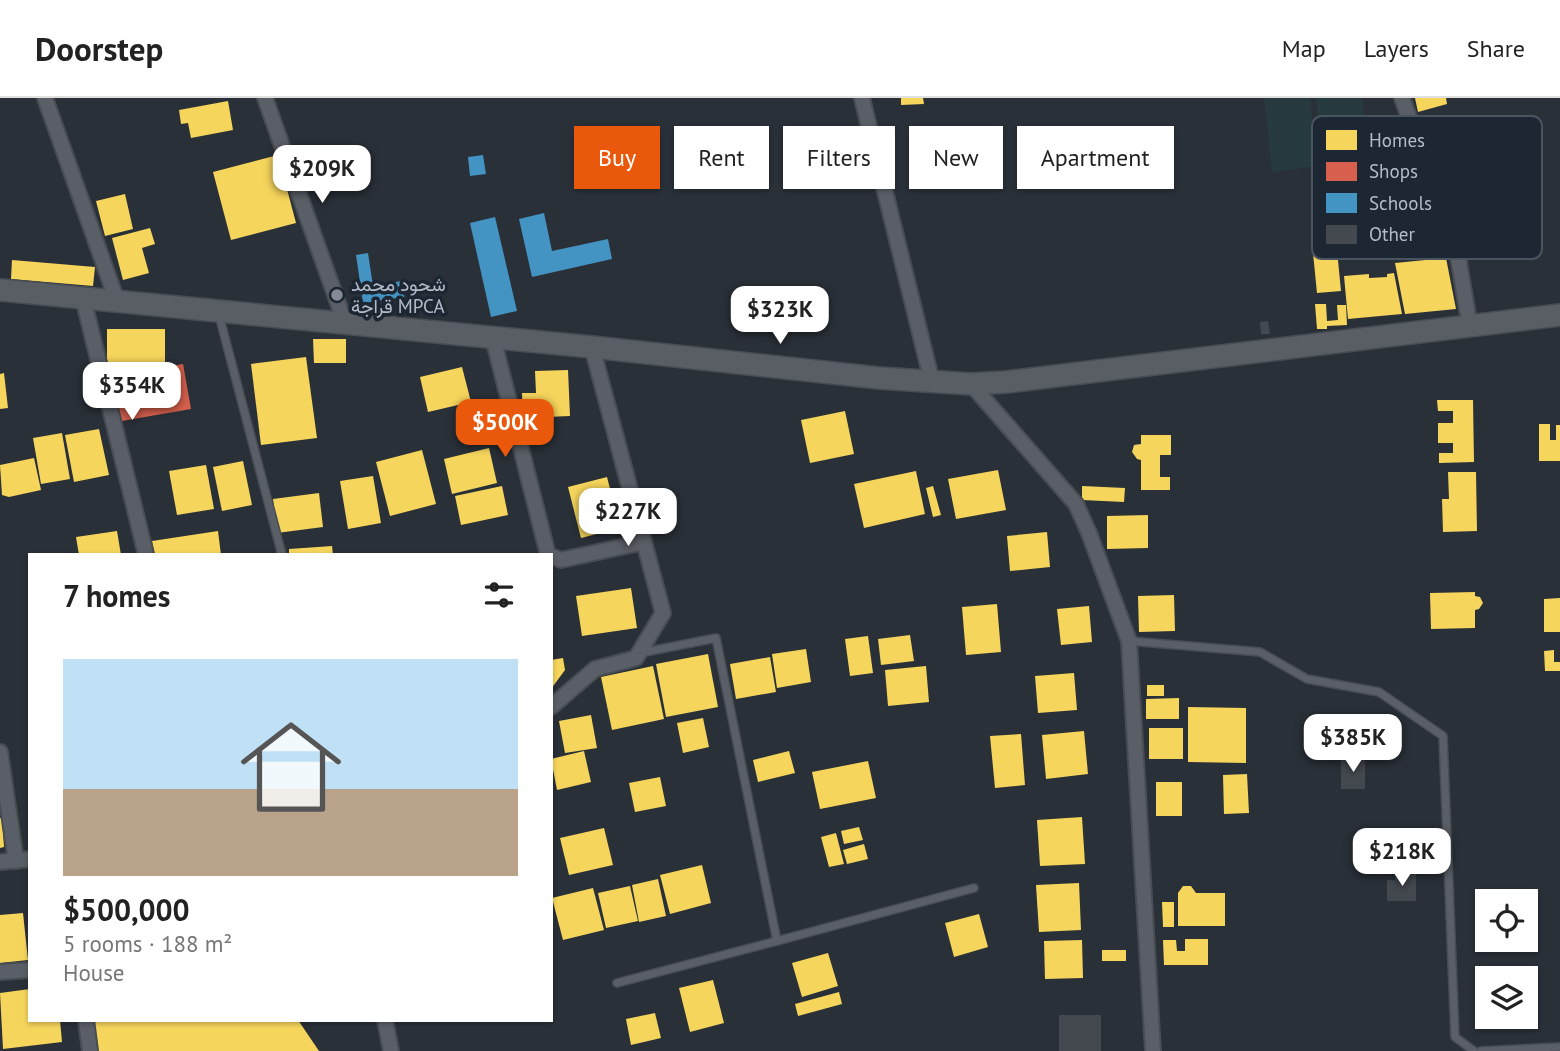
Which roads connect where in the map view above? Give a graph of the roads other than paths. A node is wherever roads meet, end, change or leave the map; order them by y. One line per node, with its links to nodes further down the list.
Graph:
1 (45, 98): 9 (street)
2 (265, 98): 12 (street)
3 (862, 98): 16 (street)
4 (1402, 98): 5 (street)
5 (1408, 116)
6 (1458, 259): 13 (street)
7 (0, 290): 8 (street)
8 (83, 298): 9 (street); 19 (street)
9 (117, 302): 10 (street)
10 (218, 311): 12 (street); 20 (lane)
11 (1560, 316): 13 (street)
12 (345, 323): 14 (street)
13 (1470, 327): 17 (street)
14 (493, 338): 15 (street); 21 (street)
15 (592, 347): 16 (street); 18 (street)
16 (932, 382): 17 (street)
17 (971, 384): 23 (street)
18 (644, 542): 22 (street); 24 (street)
19 (146, 553)
20 (281, 553)
21 (548, 553)
22 (553, 557)
23 (1129, 641): 39 (street); 40 (lane)
24 (639, 653): 25 (street); 30 (lane)
25 (553, 704)
26 (0, 751): 27 (street)
27 (23, 860): 28 (street)
28 (0, 862)
29 (974, 888): 30 (lane)
30 (777, 941): 33 (lane)
31 (28, 970): 32 (street)
32 (0, 972)
33 (617, 983)
34 (86, 1022): 37 (street)
35 (385, 1022): 38 (street)
36 (1560, 1047): 41 (lane)
37 (90, 1051)
38 (391, 1051)
39 (1153, 1051)
40 (1474, 1051)
41 (1481, 1051)

